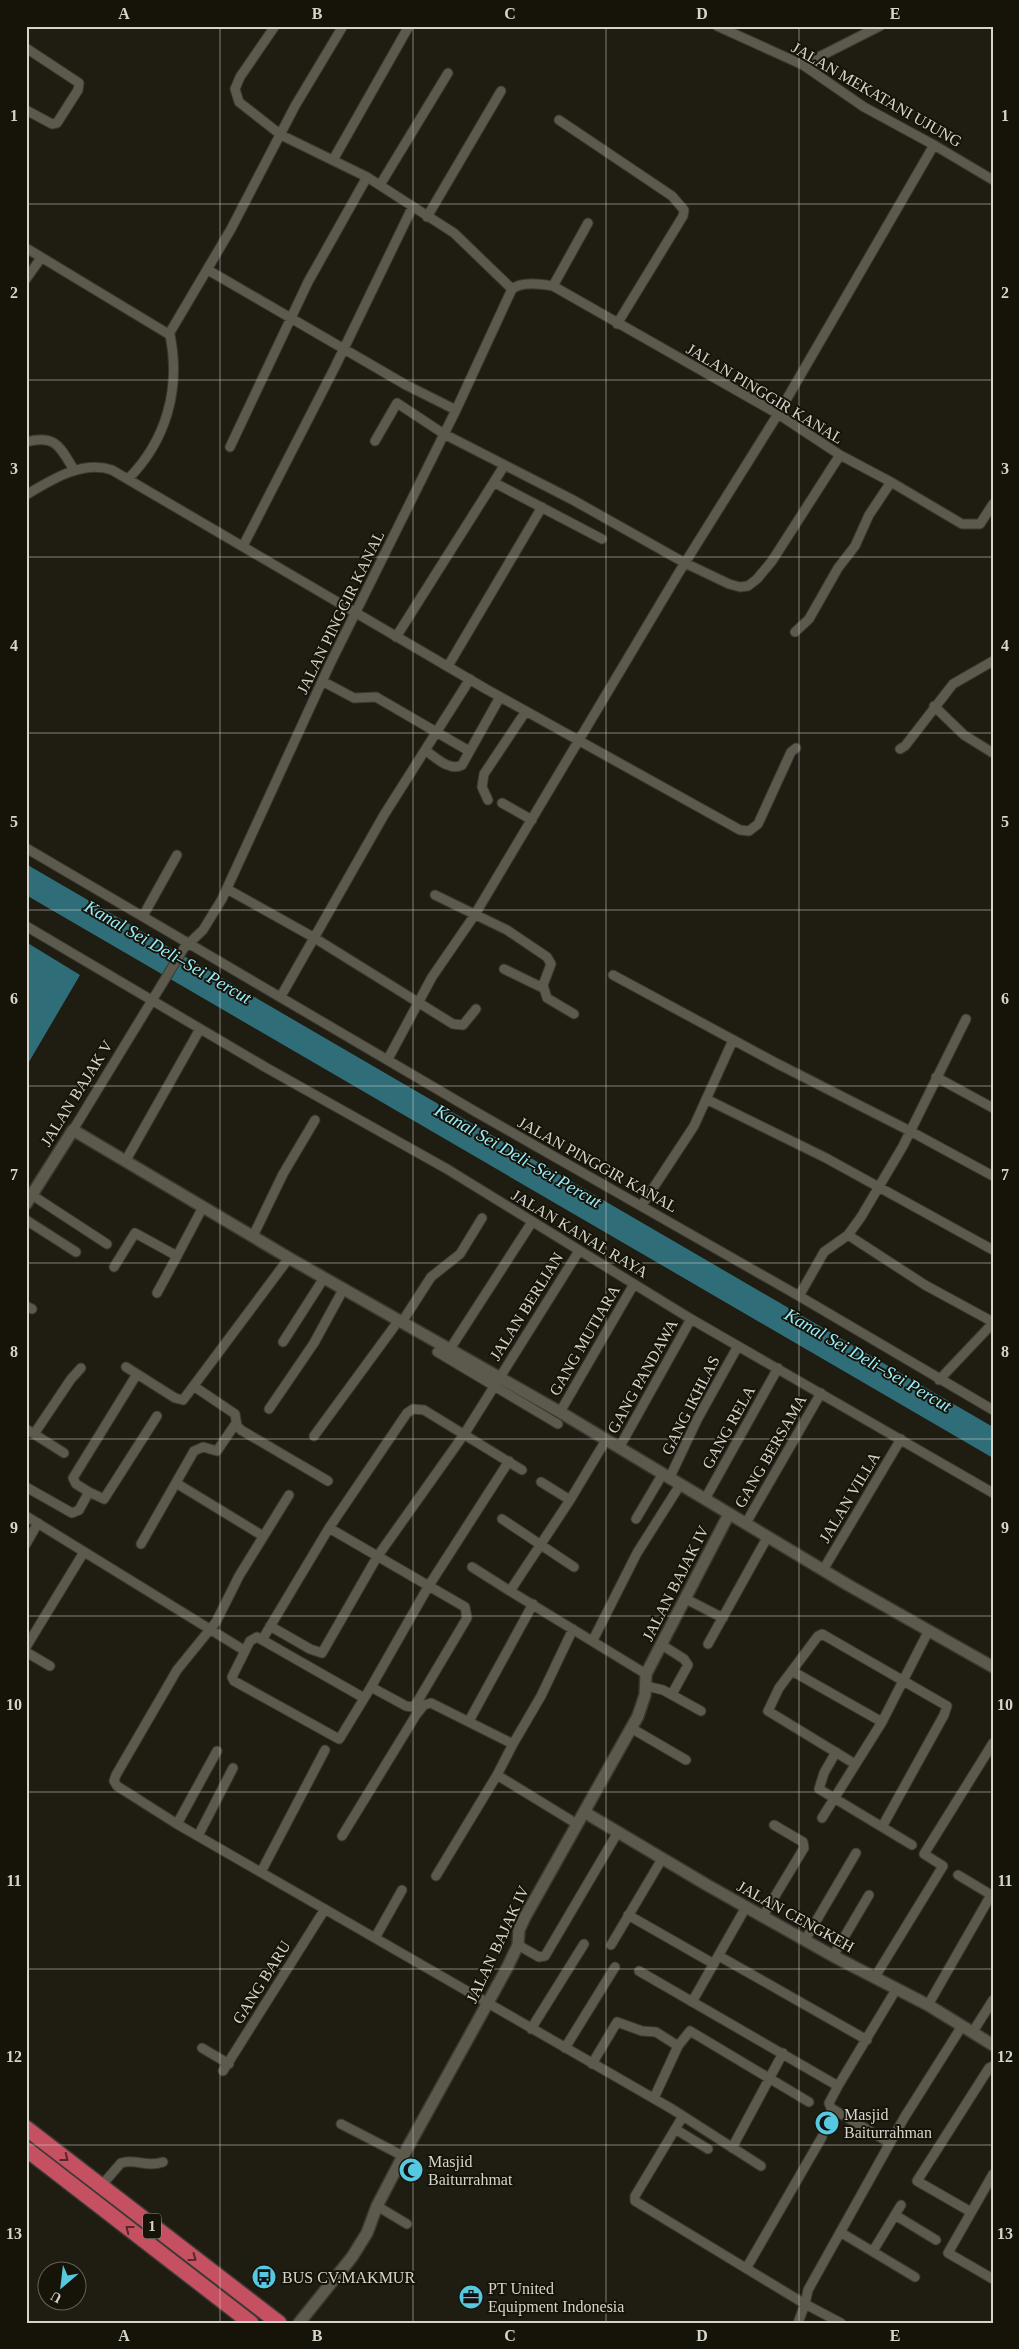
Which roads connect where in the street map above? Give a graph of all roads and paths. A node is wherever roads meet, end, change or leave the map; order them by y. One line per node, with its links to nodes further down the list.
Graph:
1 (275, 26): 12 (street)
2 (343, 26): 12 (street)
3 (409, 26): 14 (street)
4 (717, 26): 7 (street, JALAN MEKATANI UJUNG)
5 (880, 26): 7 (street)
6 (26, 48): 10 (street)
7 (803, 65): 13 (street, JALAN MEKATANI UJUNG)
8 (448, 73): 17 (street)
9 (501, 91): 19 (street)
10 (26, 110)
11 (558, 120): 28 (street)
12 (281, 135): 14 (street); 23 (street)
13 (934, 145): 16 (street, JALAN MEKATANI UJUNG); 32 (street)
14 (333, 160): 15 (street)
15 (367, 177): 17 (street); 27 (street)
16 (993, 180)
17 (380, 185): 18 (street)
18 (412, 208): 19 (street); 30 (street)
19 (428, 217): 26 (street)
20 (588, 223): 25 (street)
21 (26, 248): 22 (street)
22 (41, 258): 24 (street); 29 (street)
23 (208, 270): 27 (street); 29 (street)
24 (26, 279)
25 (553, 286): 26 (street, JALAN PINGGIR KANAL); 28 (street, JALAN PINGGIR KANAL)
26 (512, 289): 31 (street, JALAN PINGGIR KANAL)
27 (290, 319): 30 (street); 36 (street)
28 (617, 324): 32 (street, JALAN PINGGIR KANAL)
29 (170, 334): 40 (street)
30 (344, 349): 31 (street); 47 (street)
31 (456, 410): 33 (street, JALAN PINGGIR KANAL)
32 (778, 414): 37 (street, JALAN PINGGIR KANAL); 48 (street)
33 (444, 434): 34 (street); 38 (street); 49 (street, JALAN PINGGIR KANAL)
34 (375, 441)
35 (26, 442): 39 (street)
36 (230, 447)
37 (840, 456): 41 (street, JALAN PINGGIR KANAL); 48 (street)
38 (504, 466): 42 (street); 48 (street)
39 (74, 470): 40 (street); 43 (street)
40 (128, 479): 47 (street)
41 (891, 482): 44 (street, JALAN PINGGIR KANAL); 50 (street)
42 (495, 483): 45 (street); 51 (street)
43 (26, 495)
44 (993, 504)
45 (542, 507): 46 (street); 53 (street)
46 (602, 538)
47 (243, 546): 49 (street)
48 (685, 563): 60 (street)
49 (356, 613): 51 (street); 55 (street, JALAN PINGGIR KANAL)
50 (795, 632)
51 (396, 637): 53 (street)
52 (993, 661): 57 (street)
53 (448, 666): 54 (street)
54 (470, 679): 56 (street); 59 (street)
55 (322, 681): 59 (street); 71 (street, JALAN PINGGIR KANAL)
56 (500, 697): 58 (street); 64 (street)
57 (934, 706): 62 (street); 65 (street)
58 (526, 711): 60 (street); 66 (street)
59 (437, 732): 63 (street); 64 (street)
60 (578, 740): 61 (street); 68 (street)
61 (796, 748)
62 (900, 749)
63 (425, 750): 64 (street); 76 (street)
64 (469, 752)
65 (993, 753)
66 (488, 800)
67 (502, 803): 68 (street)
68 (532, 820): 74 (street)
69 (26, 848): 73 (street, JALAN PINGGIR KANAL)
70 (177, 855): 73 (street)
71 (228, 889): 76 (street); 77 (street, JALAN PINGGIR KANAL)
72 (436, 895): 74 (street)
73 (143, 916): 77 (street, JALAN PINGGIR KANAL)
74 (474, 916): 80 (street); 83 (street)
75 (26, 926): 82 (street)
76 (313, 937): 81 (street); 83 (street)
77 (187, 946): 81 (street, JALAN PINGGIR KANAL); 82 (street, JALAN BAJAK V)
78 (504, 970): 80 (street)
79 (613, 975): 88 (street)
80 (543, 988): 85 (street)
81 (281, 996): 89 (street, JALAN PINGGIR KANAL)
82 (153, 997): 87 (street, JALAN KANAL RAYA); 94 (street, JALAN BAJAK V)
83 (418, 1002): 84 (street); 89 (street)
84 (476, 1009)
85 (574, 1014)
86 (966, 1019): 90 (street)
87 (200, 1029): 96 (street); 104 (street, JALAN KANAL RAYA)
88 (733, 1040): 91 (street); 95 (street)
89 (388, 1059): 100 (street, JALAN PINGGIR KANAL)
90 (936, 1077): 92 (street); 95 (street)
91 (706, 1099): 98 (street); 100 (street)
92 (993, 1108)
93 (315, 1120): 106 (street)
94 (73, 1130): 96 (street); 99 (street, JALAN BAJAK V)
95 (910, 1131): 97 (street); 98 (street)
96 (126, 1160): 101 (street)
97 (993, 1176)
98 (879, 1186): 105 (street); 108 (street)
99 (29, 1200): 107 (street)
100 (642, 1206): 118 (street, JALAN PINGGIR KANAL)
101 (203, 1207): 106 (street); 111 (street)
102 (482, 1218): 120 (street)
103 (26, 1220): 110 (street)
104 (532, 1222): 109 (street, JALAN KANAL RAYA); 124 (street)
105 (848, 1235): 118 (street); 121 (street)
106 (253, 1236): 112 (street)
107 (107, 1244)
108 (993, 1250)
109 (579, 1251): 115 (street, JALAN KANAL RAYA); 131 (street, JALAN BERLIAN)
110 (76, 1252)
111 (177, 1256): 113 (street); 117 (street)
112 (289, 1258): 114 (street); 132 (street)
113 (114, 1266)
114 (324, 1278): 116 (street); 122 (street)
115 (634, 1284): 119 (street, JALAN KANAL RAYA); 137 (street, GANG MUTIARA)
116 (344, 1288): 120 (street); 134 (street)
117 (157, 1293)
118 (799, 1296): 130 (street, JALAN PINGGIR KANAL)
119 (691, 1319): 123 (street, JALAN KANAL RAYA); 144 (street, GANG PANDAWA)
120 (400, 1321): 124 (street); 141 (street)
121 (993, 1322): 130 (street)
122 (282, 1342)
123 (738, 1346): 128 (street, JALAN KANAL RAYA); 148 (street, GANG IKHLAS)
124 (450, 1349): 131 (street)
125 (437, 1352): 131 (street)
126 (126, 1367): 129 (street)
127 (81, 1368): 139 (street)
128 (778, 1368): 133 (street, JALAN KANAL RAYA); 158 (street, GANG RELA)
129 (137, 1374): 132 (street); 154 (street)
130 (939, 1380): 135 (street, JALAN PINGGIR KANAL)
131 (497, 1382): 137 (street); 140 (street, JALAN BERLIAN)
132 (194, 1386): 138 (street)
133 (821, 1393): 142 (street, JALAN KANAL RAYA); 164 (street, GANG BERSAMA)
134 (269, 1409)
135 (993, 1410)
136 (158, 1416): 154 (street)
137 (559, 1418): 143 (street)
138 (236, 1423): 149 (street); 151 (street)
139 (30, 1431): 145 (street)
140 (465, 1433): 146 (street); 165 (street); 172 (street, JALAN BERLIAN)
141 (314, 1436)
142 (901, 1439): 155 (street, JALAN KANAL RAYA); 175 (street, JALAN VILLA)
143 (606, 1440): 144 (street); 157 (street)
144 (619, 1448): 148 (street)
145 (64, 1453)
146 (508, 1461): 147 (street); 176 (street)
147 (522, 1470)
148 (666, 1477): 152 (street); 162 (street, GANG IKHLAS)
149 (328, 1481)
150 (541, 1482): 157 (street)
151 (176, 1483): 166 (street); 169 (street)
152 (680, 1485): 158 (street); 186 (street)
153 (26, 1487): 154 (street)
154 (89, 1492)
155 (993, 1493)
156 (289, 1495): 166 (street)
157 (570, 1500): 170 (street)
158 (705, 1500): 159 (street)
159 (729, 1514): 164 (street); 178 (street, JALAN BAJAK IV)
160 (26, 1516): 163 (street)
161 (502, 1519): 170 (street)
162 (636, 1519)
163 (38, 1523): 168 (street); 171 (street)
164 (746, 1523): 167 (street)
165 (329, 1528): 172 (street); 181 (street)
166 (263, 1536): 183 (street)
167 (768, 1536): 175 (street); 180 (street)
168 (26, 1544)
169 (141, 1544)
170 (542, 1545): 174 (street); 177 (street)
171 (84, 1552): 183 (street); 189 (street)
172 (377, 1557): 176 (street); 181 (street, JALAN BERLIAN)
173 (472, 1567): 177 (street)
174 (574, 1567)
175 (823, 1570): 184 (street)
176 (428, 1587): 198 (street); 198 (street)
177 (510, 1591): 179 (street)
178 (686, 1599): 180 (street); 188 (street, JALAN BAJAK IV)
179 (533, 1604): 182 (street); 202 (street)
180 (723, 1618): 187 (street)
181 (270, 1626): 185 (street)
182 (573, 1629): 186 (street); 206 (street)
183 (208, 1630): 190 (street); 217 (street)
184 (928, 1632): 192 (street); 196 (street)
185 (262, 1640): 200 (street); 200 (street)
186 (593, 1640): 195 (street)
187 (708, 1644)
188 (662, 1645): 195 (street, JALAN BAJAK IV); 199 (street)
189 (26, 1647)
190 (242, 1649)
191 (26, 1652): 193 (street)
192 (992, 1664)
193 (50, 1666)
194 (792, 1671): 196 (street); 203 (street); 209 (street)
195 (646, 1674): 197 (street, JALAN BAJAK IV)
196 (904, 1680): 203 (street); 220 (street)
197 (646, 1686): 199 (street); 204 (street, JALAN BAJAK IV)
198 (371, 1687): 200 (street)
199 (672, 1694): 201 (street)
200 (364, 1698)
201 (701, 1710)
202 (469, 1721): 206 (street); 223 (street)
203 (882, 1722): 211 (street)
204 (631, 1728): 210 (street); 215 (street, JALAN BAJAK IV)
205 (993, 1743): 246 (street)
206 (513, 1744): 213 (street)
207 (325, 1750): 227 (street)
208 (217, 1751): 217 (street)
209 (836, 1752): 211 (street); 214 (street)
210 (686, 1760)
211 (855, 1764): 214 (street)
212 (233, 1768): 222 (street)
213 (497, 1775): 218 (street); 229 (street)
214 (834, 1798): 216 (street); 220 (street)
215 (584, 1812): 218 (street, JALAN BAJAK IV); 221 (street, JALAN CENGKEH)
216 (822, 1818)
217 (177, 1824): 222 (street)
218 (577, 1824): 240 (street, JALAN BAJAK IV)
219 (774, 1825): 236 (street)
220 (882, 1827): 224 (street)
221 (618, 1832): 226 (street, JALAN CENGKEH); 240 (street)
222 (198, 1836): 227 (street)
223 (342, 1836)
224 (912, 1845)
225 (856, 1853): 238 (street)
226 (662, 1859): 233 (street, JALAN CENGKEH); 235 (street)
227 (261, 1872): 234 (street)
228 (958, 1875): 232 (street)
229 (436, 1876)
230 (402, 1890): 237 (street)
231 (869, 1895): 242 (street)
232 (992, 1896): 251 (street)
233 (746, 1907): 236 (street, JALAN CENGKEH); 243 (street)
234 (324, 1909): 237 (street); 258 (street, GANG BARU)
235 (628, 1915): 241 (street); 243 (street)
236 (763, 1916): 238 (street, JALAN CENGKEH)
237 (375, 1938): 250 (street)
238 (805, 1940): 242 (street, JALAN CENGKEH)
239 (584, 1944): 253 (street)
240 (518, 1945): 250 (street, JALAN BAJAK IV)
241 (611, 1946)
242 (833, 1956): 246 (street, JALAN CENGKEH)
243 (716, 1960): 249 (street); 255 (street)
244 (615, 1967): 259 (street)
245 (639, 1970): 249 (street)
246 (875, 1977): 247 (street, JALAN CENGKEH)
247 (897, 1988): 251 (street, JALAN CENGKEH); 255 (street)
248 (993, 2000): 254 (street)
249 (692, 2002): 260 (street)
250 (487, 2004): 253 (street); 276 (street, JALAN BAJAK IV)
251 (928, 2005): 252 (street, JALAN CENGKEH)
252 (962, 2026): 254 (street, JALAN CENGKEH); 272 (street)
253 (531, 2029): 259 (street)
254 (972, 2033): 256 (street, JALAN CENGKEH)
255 (866, 2040): 264 (street)
256 (993, 2045)
257 (678, 2046): 261 (street); 263 (street); 265 (street)
258 (202, 2048)
259 (565, 2048): 261 (street)
260 (783, 2054): 263 (street); 264 (street)
261 (592, 2064): 265 (street)
262 (993, 2066): 283 (street)
263 (770, 2078): 266 (street); 273 (street)
264 (838, 2086): 272 (street)
265 (654, 2098): 267 (street)
266 (809, 2102)
267 (682, 2116): 270 (street); 273 (street)
268 (341, 2124): 276 (street)
269 (26, 2128): 280 (highway, 1, one-way to 280)
270 (675, 2130): 275 (street); 289 (street)
271 (822, 2137): 289 (street)
272 (890, 2143): 286 (street)
273 (732, 2148): 278 (street)
274 (26, 2149): 293 (highway, 1, one-way to 274)
275 (708, 2149)
276 (403, 2156): 282 (street, JALAN BAJAK IV)
277 (163, 2162): 280 (street)
278 (761, 2166)
279 (993, 2174): 283 (street)
280 (101, 2186): 294 (highway, 1, one-way to 294)
281 (901, 2205): 284 (street)
282 (377, 2206): 285 (street); 295 (street, JALAN BAJAK IV)
283 (971, 2212): 291 (street)
284 (895, 2215): 287 (street); 288 (street)
285 (407, 2224)
286 (840, 2232): 288 (street); 292 (street)
287 (936, 2240)
288 (872, 2251): 290 (street)
289 (747, 2267): 292 (street)
290 (915, 2278)
291 (993, 2279)
292 (805, 2304): 296 (street); 297 (street)
293 (251, 2323)
294 (278, 2323)
295 (300, 2323)
296 (798, 2323)
297 (841, 2323)

